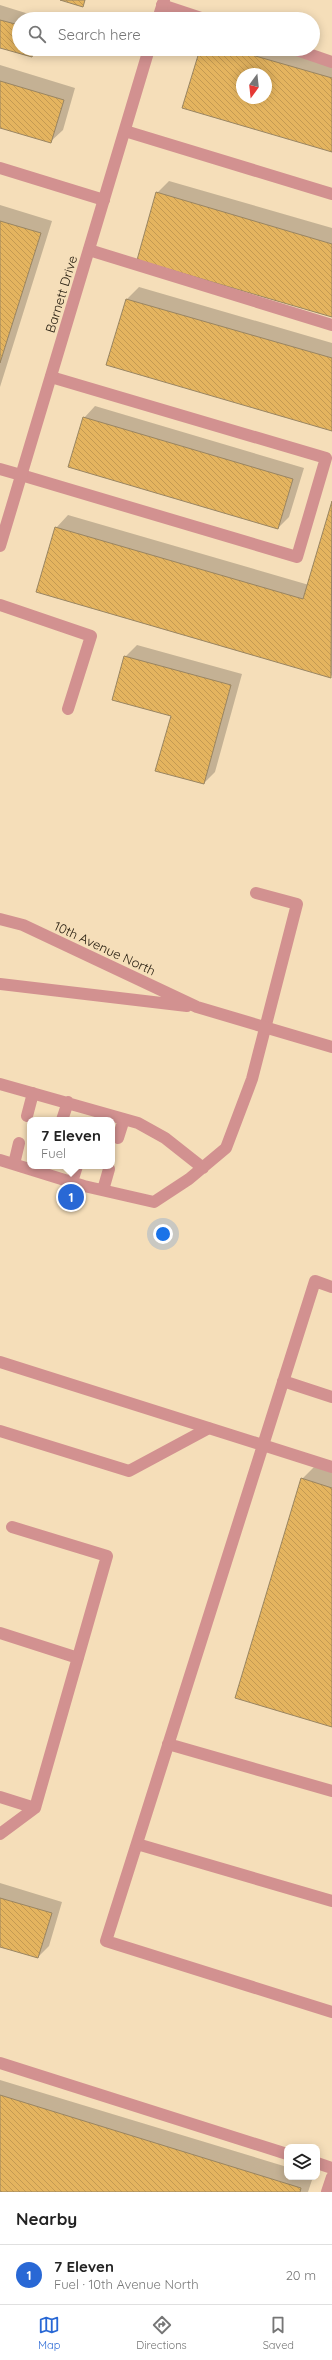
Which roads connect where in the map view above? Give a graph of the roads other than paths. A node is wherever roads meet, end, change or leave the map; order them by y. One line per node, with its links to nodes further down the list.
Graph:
1 (163, 3): 2 (street)
2 (186, 12)
3 (147, 56): 6 (street, Barnett Drive)
4 (314, 56): 5 (street)
5 (332, 62)
6 (125, 131): 8 (street); 9 (street, Barnett Drive)
7 (0, 168): 9 (street)
8 (332, 194)
9 (104, 200): 10 (street, Barnett Drive)
10 (89, 250): 11 (street); 12 (street, Barnett Drive)
11 (332, 325)
12 (51, 377): 14 (street, Barnett Drive); 14 (street)
13 (0, 469): 14 (street)
14 (21, 475): 15 (street, Barnett Drive)
15 (0, 546)
16 (0, 605): 17 (street)
17 (68, 709)
18 (256, 892): 22 (street)
19 (0, 919): 21 (street, 10th Avenue North)
20 (0, 984): 21 (street, 10th Avenue North)
21 (197, 1007): 22 (street, 10th Avenue North)
22 (265, 1028): 23 (street, 10th Avenue North); 38 (street)
23 (332, 1047)
24 (0, 1084): 25 (street)
25 (33, 1093): 26 (street); 28 (street)
26 (68, 1102): 27 (street); 29 (street)
27 (90, 1115): 30 (street)
28 (26, 1116)
29 (63, 1117)
30 (107, 1117)
31 (115, 1118): 32 (street)
32 (124, 1119): 33 (street); 38 (street)
33 (118, 1138)
34 (19, 1143): 36 (street)
35 (0, 1160): 36 (street)
36 (14, 1164): 37 (street)
37 (27, 1166)
38 (203, 1168): 43 (street)
39 (76, 1169): 42 (street)
40 (109, 1169): 43 (street)
41 (46, 1170): 42 (street)
42 (72, 1182): 43 (street)
43 (103, 1190)
44 (332, 1287): 46 (street)
45 (0, 1362): 48 (street)
46 (282, 1381): 47 (street); 50 (street)
47 (332, 1396)
48 (209, 1428): 49 (street); 50 (street)
49 (0, 1431)
50 (262, 1444): 51 (street); 55 (street)
51 (332, 1467)
52 (12, 1527): 54 (street)
53 (0, 1633): 54 (street)
54 (78, 1658): 58 (street)
55 (168, 1744): 56 (street); 60 (street)
56 (332, 1791)
57 (0, 1797): 58 (street)
58 (35, 1808): 59 (street)
59 (0, 1834)
60 (137, 1844): 61 (street); 62 (street)
61 (332, 1901)
62 (332, 2012)
63 (0, 2064): 64 (street)
64 (284, 2153)
65 (320, 2164): 66 (street)
66 (332, 2168)
67 (332, 2177): 68 (street)
68 (327, 2192)

